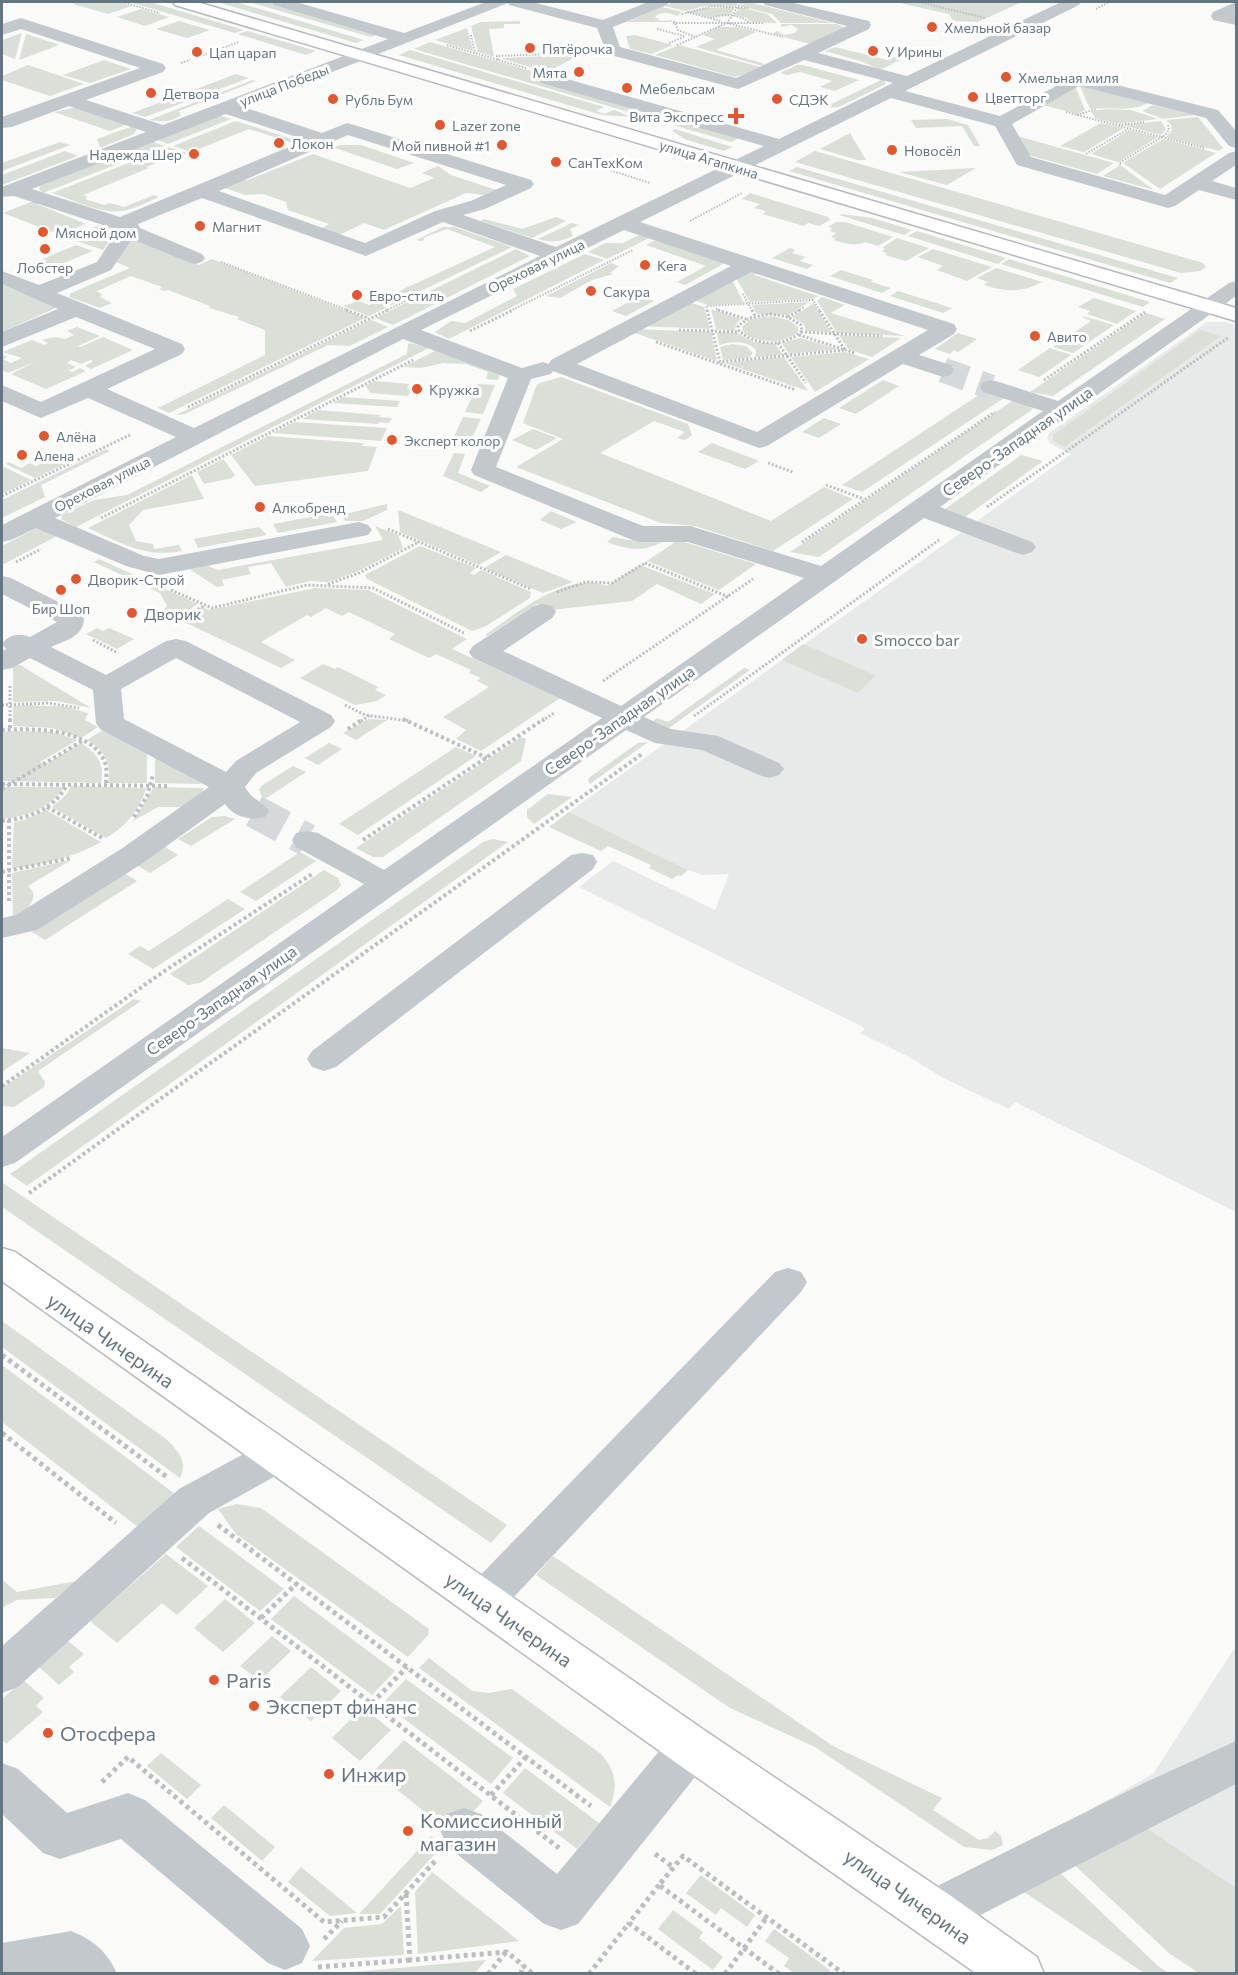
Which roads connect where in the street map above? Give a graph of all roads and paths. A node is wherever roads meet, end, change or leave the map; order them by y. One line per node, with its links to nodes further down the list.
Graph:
1 (181, 2): 37 (main road, улица Агапкина)
2 (280, 2): 31 (street)
3 (500, 2): 31 (street, улица Победы)
4 (515, 2): 20 (street)
5 (741, 2): 11 (path)
6 (771, 2): 35 (street)
7 (919, 2): 17 (path)
8 (1072, 2): 41 (street, Ореховая улица)
9 (1214, 2): 12 (street)
10 (658, 3): 14 (path); 20 (street)
11 (738, 7): 13 (path); 14 (path); 15 (path)
12 (1236, 7): 18 (street)
13 (755, 9)
14 (686, 12): 16 (path); 29 (path)
15 (732, 16): 16 (path); 19 (path); 23 (path)
16 (708, 18): 19 (path); 25 (path)
17 (992, 20)
18 (1236, 20)
19 (727, 23): 25 (path)
20 (604, 25): 38 (street)
21 (469, 26): 34 (path)
22 (653, 28): 28 (path)
23 (746, 28)
24 (2, 30): 43 (street)
25 (713, 30): 29 (path)
26 (776, 31): 27 (path)
27 (770, 34)
28 (685, 36): 29 (path); 32 (path)
29 (694, 38): 32 (path)
30 (248, 39): 36 (path)
31 (405, 39): 37 (street, улица Победы)
32 (676, 45): 38 (path)
33 (590, 49): 39 (path)
34 (475, 53)
35 (802, 54): 38 (street); 41 (street)
36 (203, 55)
37 (362, 56): 45 (street, улица Победы); 62 (main road, улица Агапкина)
38 (645, 58)
39 (498, 60)
40 (547, 79): 56 (street)
41 (908, 82): 42 (street, Ореховая улица)
42 (887, 92): 50 (street); 56 (street, Ореховая улица)
43 (69, 100): 49 (street); 52 (street)
44 (1034, 104): 47 (path); 50 (street); 55 (street)
45 (224, 107): 52 (street, улица Победы); 54 (street)
46 (1102, 108): 47 (path)
47 (1077, 115): 51 (path)
48 (1164, 121): 53 (path)
49 (2, 122)
50 (1002, 122): 63 (street)
51 (1128, 128): 53 (path); 58 (path)
52 (162, 131): 65 (street, улица Победы)
53 (1162, 137): 57 (path); 61 (path)
54 (322, 139): 66 (street); 69 (street)
55 (1236, 142)
56 (781, 145): 62 (street, Ореховая улица)
57 (1204, 148)
58 (1086, 154)
59 (1236, 157): 63 (street)
60 (568, 162): 64 (path)
61 (1119, 163)
62 (738, 167): 70 (street, Ореховая улица); 80 (main road, улица Агапкина)
63 (1196, 183): 68 (street)
64 (656, 184)
65 (7, 191): 71 (street)
66 (202, 191): 69 (street); 71 (street)
67 (746, 191): 72 (path)
68 (1236, 194)
69 (442, 215): 73 (street)
70 (623, 223): 72 (street); 73 (street, Ореховая улица)
71 (124, 227): 74 (street); 79 (street)
72 (662, 236): 76 (street); 92 (path)
73 (558, 255): 84 (street, Ореховая улица)
74 (195, 258)
75 (219, 261): 84 (path)
76 (749, 265): 85 (street); 91 (street)
77 (2, 277): 79 (street)
78 (1236, 287): 80 (street, Северо-Западная улица)
79 (39, 293): 81 (street)
80 (1209, 307): 83 (main road, улица Агапкина); 105 (street, Северо-Западная улица)
81 (76, 309): 89 (street); 101 (street)
82 (1145, 312): 104 (path)
83 (1236, 315)
84 (402, 331): 92 (street); 106 (street, Ореховая улица)
85 (624, 331): 96 (path); 97 (street)
86 (1236, 331): 111 (path)
87 (800, 334): 88 (path); 90 (path); 90 (path); 93 (path)
88 (835, 334): 91 (path); 93 (path); 96 (path)
89 (2, 340)
90 (777, 342): 94 (path)
91 (923, 343): 95 (street)
92 (442, 345): 99 (street); 113 (path)
93 (845, 350): 94 (path); 95 (path)
94 (787, 356): 96 (path); 103 (path)
95 (895, 360): 98 (street); 103 (street)
96 (719, 362): 103 (path)
97 (559, 365): 99 (street); 103 (street)
98 (943, 370)
99 (521, 375): 117 (street)
100 (991, 387): 104 (street)
101 (88, 389): 102 (street); 106 (street)
102 (2, 392)
103 (819, 396)
104 (1019, 396): 105 (street); 108 (path)
105 (1062, 410): 109 (street, Северо-Западная улица)
106 (196, 437): 110 (street, Ореховая улица)
107 (826, 485): 108 (path)
108 (864, 499): 117 (path)
109 (921, 508): 111 (street); 119 (street, Северо-Западная улица)
110 (35, 518): 113 (street); 114 (street, Ореховая улица)
111 (962, 524): 116 (street); 138 (path)
112 (359, 530): 113 (street)
113 (72, 533): 118 (path)
114 (2, 535)
115 (420, 542): 121 (path)
116 (1023, 547)
117 (776, 561): 119 (street); 130 (path)
118 (6, 574): 125 (street)
119 (825, 576): 135 (street, Северо-Западная улица)
120 (164, 586): 122 (path)
121 (325, 586): 122 (path); 126 (path)
122 (205, 605): 124 (path)
123 (543, 612): 130 (street)
124 (177, 622)
125 (70, 628): 127 (street); 128 (path)
126 (466, 634)
127 (30, 647): 129 (street); 134 (street)
128 (120, 654)
129 (2, 658): 131 (path)
130 (581, 696): 135 (street); 141 (path)
131 (10, 704): 132 (path); 134 (path); 136 (path)
132 (2, 705)
133 (345, 705): 141 (path)
134 (109, 706): 139 (path); 140 (street); 149 (street)
135 (624, 716): 138 (street); 164 (street, Северо-Западная улица)
136 (10, 729): 137 (path); 139 (path)
137 (2, 730)
138 (666, 737): 142 (street); 169 (path)
139 (82, 740): 144 (path); 146 (path)
140 (162, 749): 147 (path); 149 (street)
141 (487, 758): 160 (path)
142 (769, 769)
143 (2, 782): 144 (path)
144 (9, 784): 145 (path); 150 (path)
145 (67, 785): 146 (path); 151 (path)
146 (106, 785): 147 (path)
147 (151, 785): 148 (path); 156 (path)
148 (170, 786)
149 (230, 786): 152 (street); 158 (street)
150 (2, 789)
151 (47, 807): 153 (path); 156 (path)
152 (254, 812)
153 (9, 820): 154 (path); 162 (path)
154 (2, 821)
155 (307, 840): 160 (street)
156 (107, 841): 157 (path); 158 (path)
157 (101, 845)
158 (132, 856): 165 (street)
159 (78, 857): 162 (path)
160 (338, 857): 164 (street); 167 (path)
161 (582, 862): 166 (street)
162 (9, 871): 163 (path); 165 (path)
163 (2, 872)
164 (386, 884): 168 (street, Северо-Западная улица)
165 (5, 928)
166 (324, 1059)
167 (2, 1086)
168 (2, 1154)
169 (29, 1193)
170 (2, 1262): 174 (main road, улица Чичерина)
171 (788, 1282): 179 (street)
172 (2, 1355): 175 (path)
173 (2, 1432): 176 (path)
174 (276, 1456): 175 (street); 179 (main road, улица Чичерина)
175 (194, 1501): 178 (path); 182 (street)
176 (119, 1525)
177 (179, 1555): 180 (path)
178 (296, 1584): 180 (path); 181 (path)
179 (483, 1601): 184 (main road, улица Чичерина)
180 (261, 1618): 183 (path)
181 (407, 1667): 183 (path); 185 (path)
182 (2, 1672)
183 (372, 1704): 190 (path)
184 (691, 1748): 190 (street); 194 (main road, улица Чичерина)
185 (526, 1757): 189 (path); 190 (path)
186 (1236, 1762): 194 (street)
187 (2, 1784): 200 (street)
188 (97, 1788): 196 (path)
189 (598, 1811)
190 (478, 1813): 191 (path); 193 (path)
191 (564, 1851)
192 (659, 1885): 195 (path); 197 (path); 198 (path)
193 (406, 1893): 196 (path); 201 (path)
194 (934, 1913): 213 (main road, улица Чичерина)
195 (767, 1917): 198 (path); 212 (path)
196 (342, 1920): 200 (path)
197 (629, 1923): 208 (path); 209 (path)
198 (744, 1948): 210 (path); 211 (path)
199 (507, 1952): 201 (path); 202 (path); 205 (path)
200 (304, 1953): 201 (path)
201 (410, 1960)
202 (523, 1965): 206 (path); 207 (path)
203 (2, 1967): 204 (street)
204 (92, 1974)
205 (488, 1974)
206 (521, 1974)
207 (533, 1974)
208 (589, 1974)
209 (696, 1974)
210 (725, 1974)
211 (779, 1974)
212 (844, 1974)
213 (1019, 1974)

